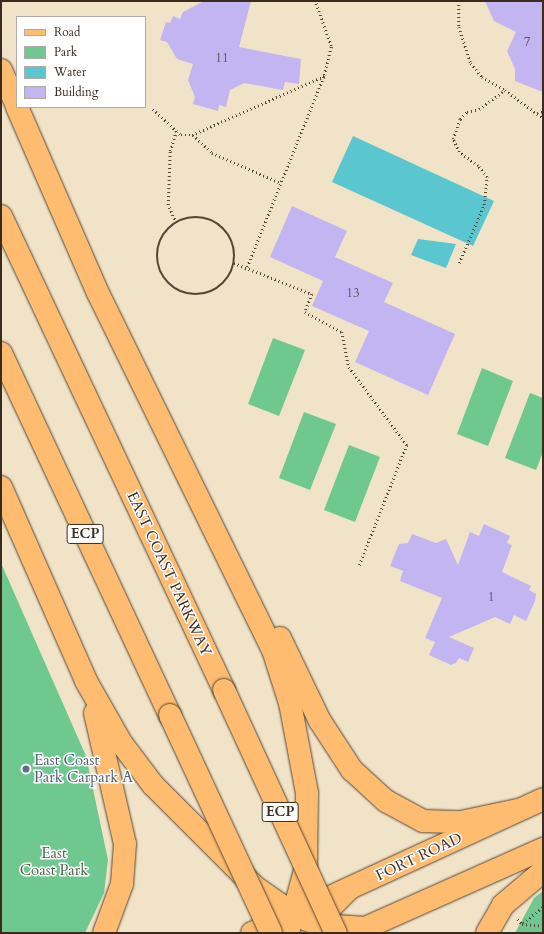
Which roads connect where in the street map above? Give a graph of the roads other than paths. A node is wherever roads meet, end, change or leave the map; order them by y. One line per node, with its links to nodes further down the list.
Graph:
1 (1, 70): 2 (main road)
2 (16, 105)
3 (17, 108): 7 (main road)
4 (1, 216): 15 (main road, EAST COAST PARKWAY / ECP, bridge)
5 (1, 353): 19 (main road, ECP, bridge)
6 (1, 487): 8 (main road)
7 (231, 565): 10 (main road); 14 (main road)
8 (86, 681): 14 (main road); 17 (main road)
9 (543, 800): 10 (main road, FORT ROAD)
10 (518, 810): 13 (main road, FORT ROAD)
11 (543, 849): 16 (main road)
12 (543, 871): 20 (main road)
13 (349, 889): 14 (main road, FORT ROAD); 15 (main road)
14 (292, 924): 15 (main road); 18 (main road, FORT ROAD)
15 (325, 930): 16 (main road)
16 (360, 930)
17 (104, 933)
18 (252, 933)
19 (270, 933)
20 (487, 933)

